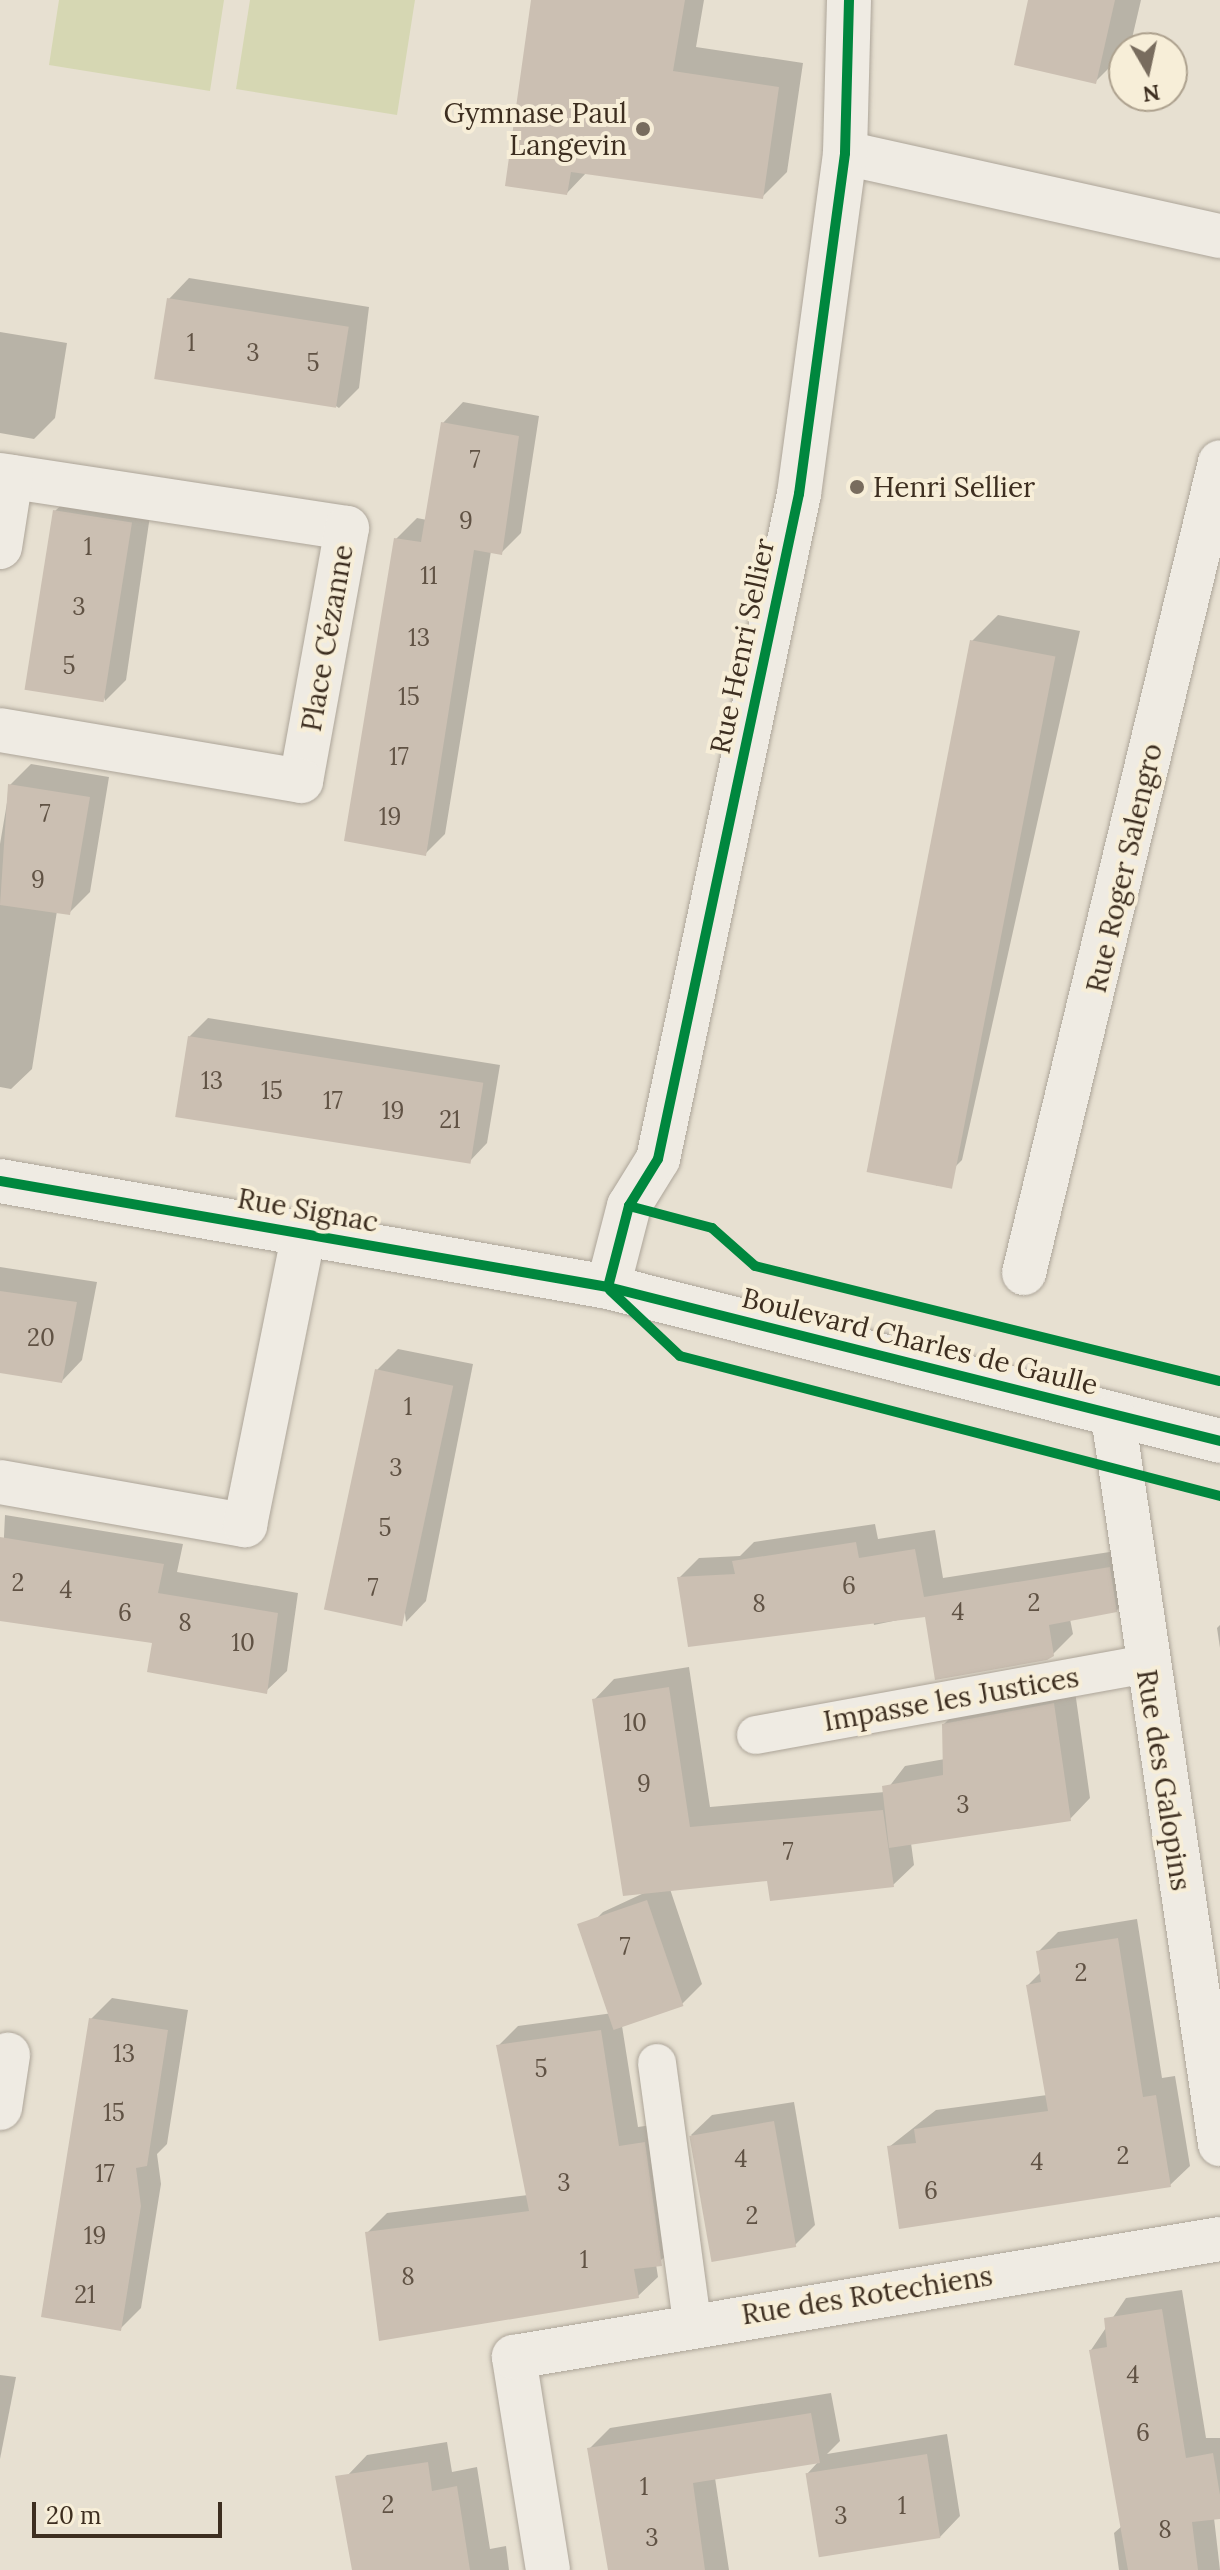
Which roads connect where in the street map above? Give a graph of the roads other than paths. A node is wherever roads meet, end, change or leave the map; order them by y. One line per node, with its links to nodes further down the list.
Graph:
1 (849, 0): 2 (street, Rue Henri Sellier)
2 (845, 153): 3 (street); 11 (street, Rue Henri Sellier)
3 (1220, 236)
4 (1220, 462): 10 (street, Rue Roger Salengro)
5 (6, 476): 6 (street); 7 (street, Place Cézanne)
6 (0, 547)
7 (0, 730)
8 (0, 1181): 9 (street, Rue Signac)
9 (304, 1233): 11 (street, Rue Signac); 14 (street)
10 (1024, 1273)
11 (608, 1287): 12 (street, Boulevard Charles de Gaulle)
12 (1113, 1416): 13 (street, Boulevard Charles de Gaulle); 15 (street, Rue des Galopins)
13 (1220, 1441)
14 (0, 1482)
15 (1146, 1664): 16 (lane, Impasse les Justices); 20 (street, Rue des Galopins)
16 (756, 1735)
17 (8, 2055): 19 (street)
18 (657, 2063): 22 (lane)
19 (0, 2108)
20 (1220, 2144)
21 (1220, 2239): 22 (street, Rue des Rotechiens)
22 (692, 2323): 23 (street, Rue des Rotechiens)
23 (548, 2570)

